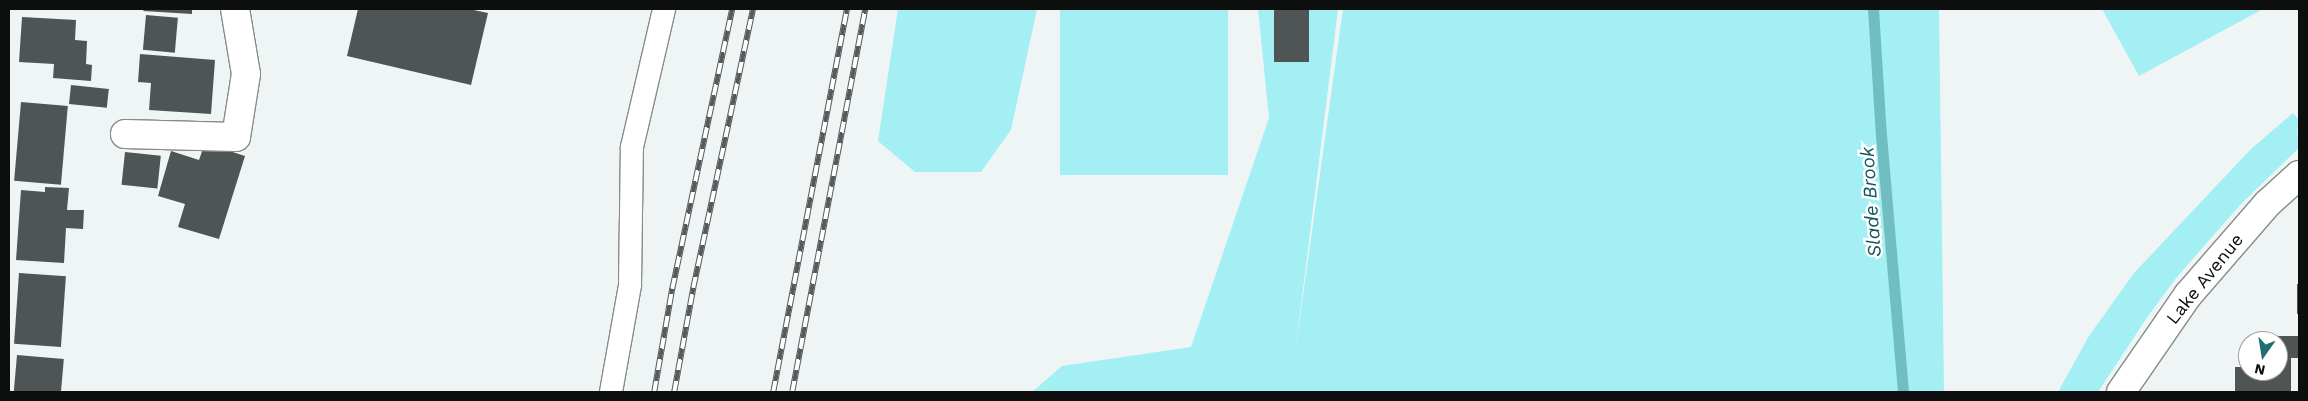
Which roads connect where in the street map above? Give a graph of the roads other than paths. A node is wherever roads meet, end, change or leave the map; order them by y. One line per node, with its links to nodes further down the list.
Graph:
1 (235, 9): 3 (street)
2 (664, 9): 5 (lane)
3 (126, 134)
4 (2299, 175): 6 (street, Lake Avenue)
5 (611, 392)
6 (2121, 392)

